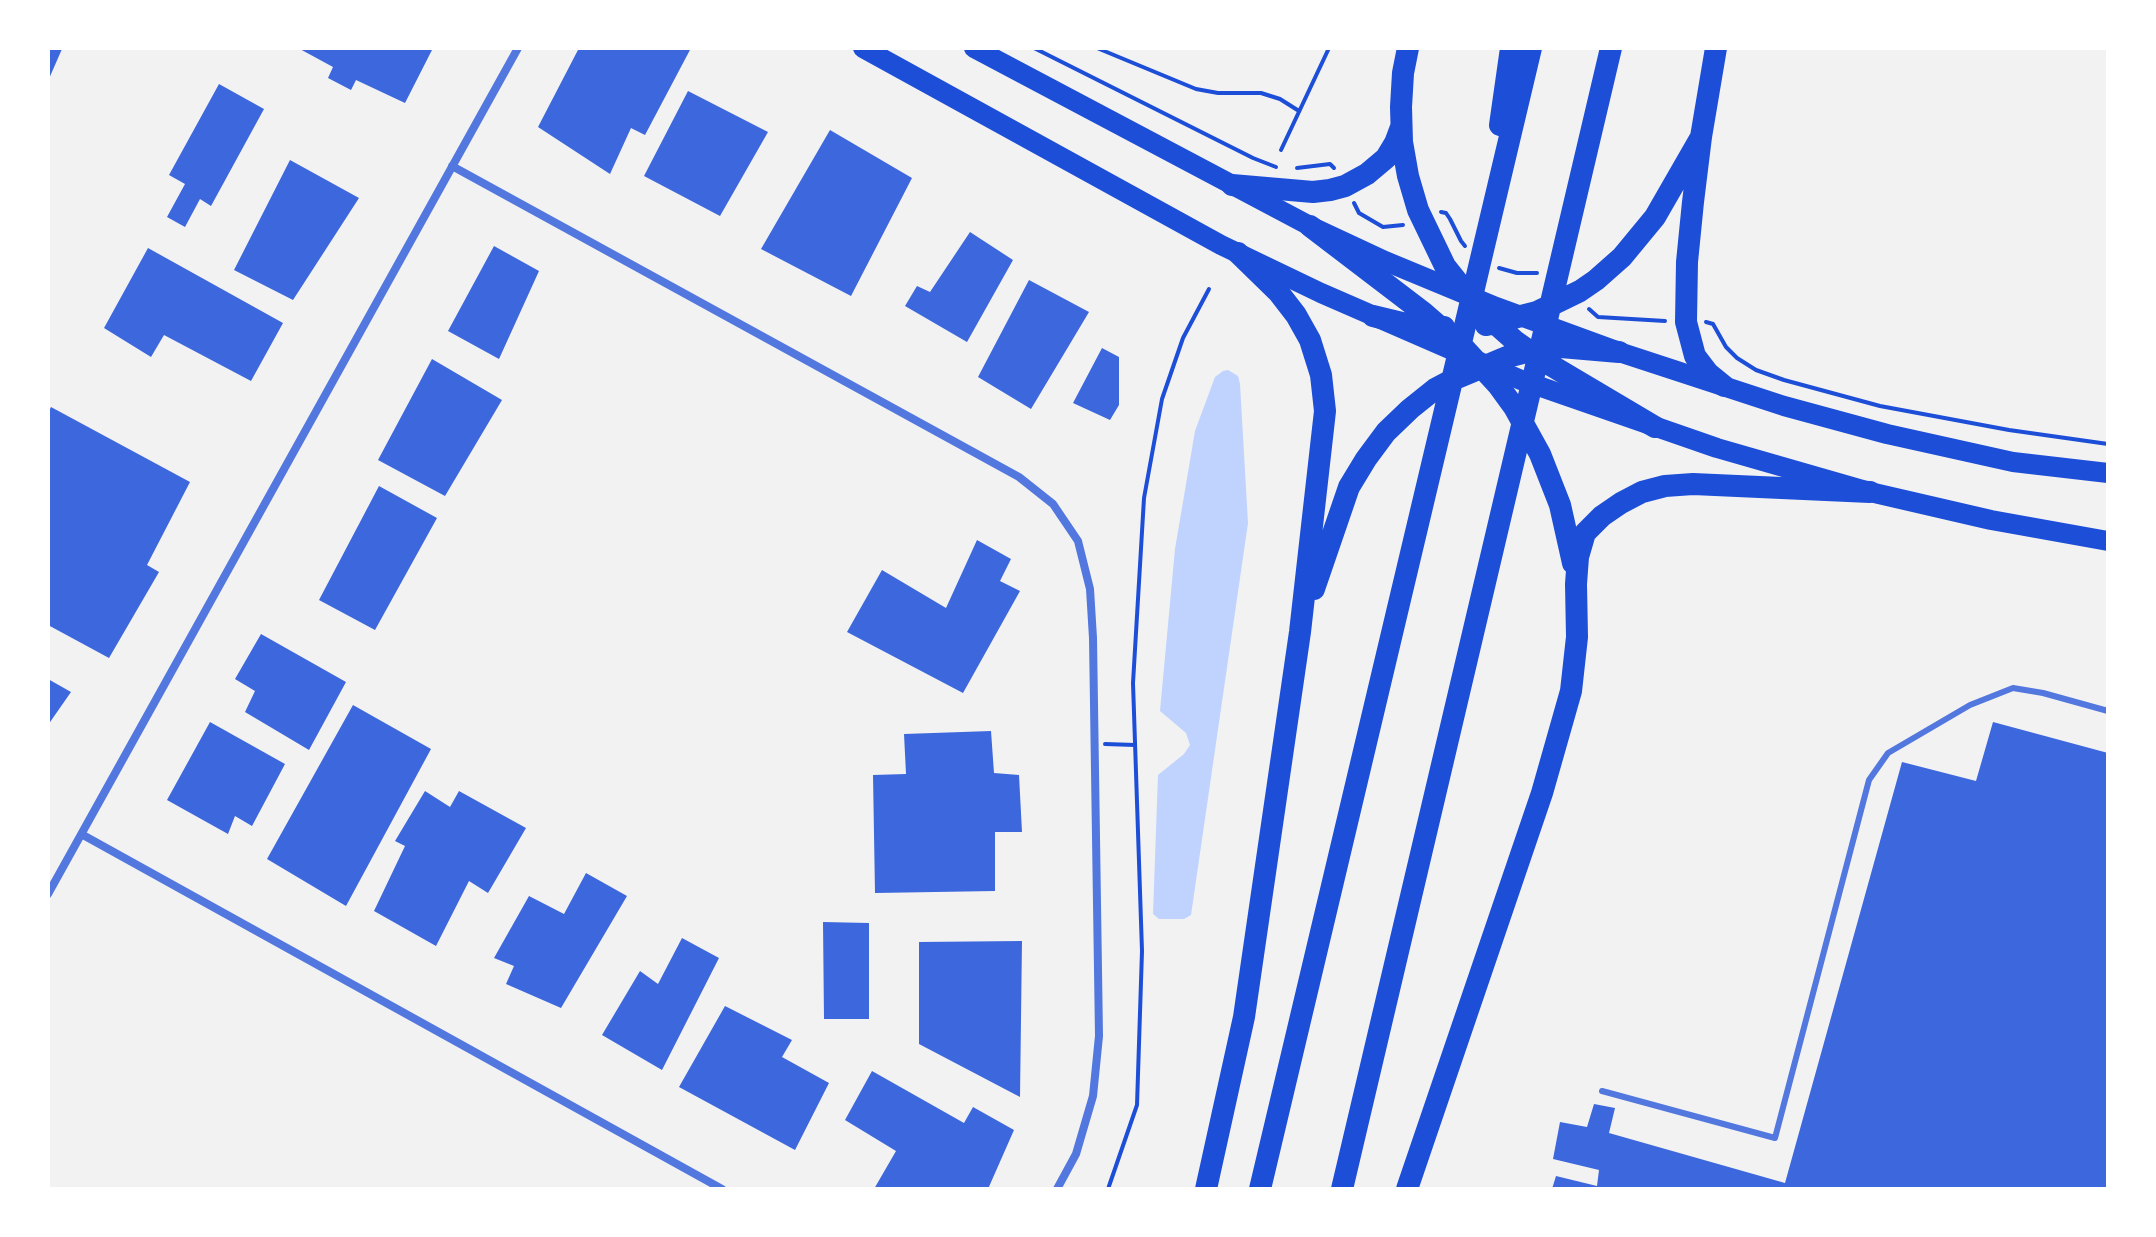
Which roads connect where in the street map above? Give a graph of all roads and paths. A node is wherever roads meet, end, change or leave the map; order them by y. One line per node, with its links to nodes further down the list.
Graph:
1 (518, 48): 16 (street)
2 (863, 48): 24 (main road)
3 (974, 48): 20 (main road)
4 (1034, 48): 17 (path)
5 (1097, 48): 12 (path)
6 (1329, 48): 12 (path)
7 (1408, 48): 13 (highway)
8 (1511, 48): 25 (highway)
9 (1531, 48): 25 (highway)
10 (1611, 48): 59 (highway)
11 (1716, 48): 14 (highway)
12 (1299, 111): 15 (path)
13 (1401, 125): 20 (highway); 27 (highway)
14 (1701, 137): 30 (highway); 39 (highway)
15 (1281, 150)
16 (452, 166): 49 (street); 51 (street)
17 (1281, 168)
18 (1290, 168): 19 (path)
19 (1336, 170)
20 (1232, 185): 22 (main road)
21 (1353, 202): 23 (path)
22 (1310, 226): 27 (main road); 34 (highway)
23 (1398, 227)
24 (1238, 253): 29 (main road); 47 (highway)
25 (1481, 261): 58 (highway)
26 (1209, 289): 50 (path)
27 (1467, 295): 30 (main road); 33 (highway)
28 (1589, 309): 31 (path)
29 (1373, 316): 34 (highway)
30 (1522, 316): 33 (highway); 35 (main road)
31 (1677, 321)
32 (1705, 322): 42 (path)
33 (1494, 324): 34 (highway); 36 (highway)
34 (1426, 325): 38 (highway)
35 (1581, 344): 36 (highway); 37 (highway)
36 (1530, 351): 38 (highway); 40 (highway)
37 (1619, 352): 39 (main road)
38 (1480, 363): 40 (main road); 46 (highway); 47 (highway)
39 (1724, 386): 43 (main road)
40 (1571, 388): 41 (highway)
41 (1655, 427): 44 (main road)
42 (2108, 444)
43 (2108, 473)
44 (1870, 492): 45 (main road); 46 (highway)
45 (2108, 541)
46 (1576, 584): 60 (highway)
47 (1300, 632): 57 (highway)
48 (2108, 711): 53 (lane)
49 (1095, 744): 50 (path); 55 (street)
50 (1135, 745): 56 (path)
51 (83, 835): 52 (street); 54 (street)
52 (48, 894)
53 (1602, 1091)
54 (722, 1189)
55 (1057, 1189)
56 (1108, 1189)
57 (1206, 1189)
58 (1260, 1189)
59 (1342, 1189)
60 (1407, 1189)

